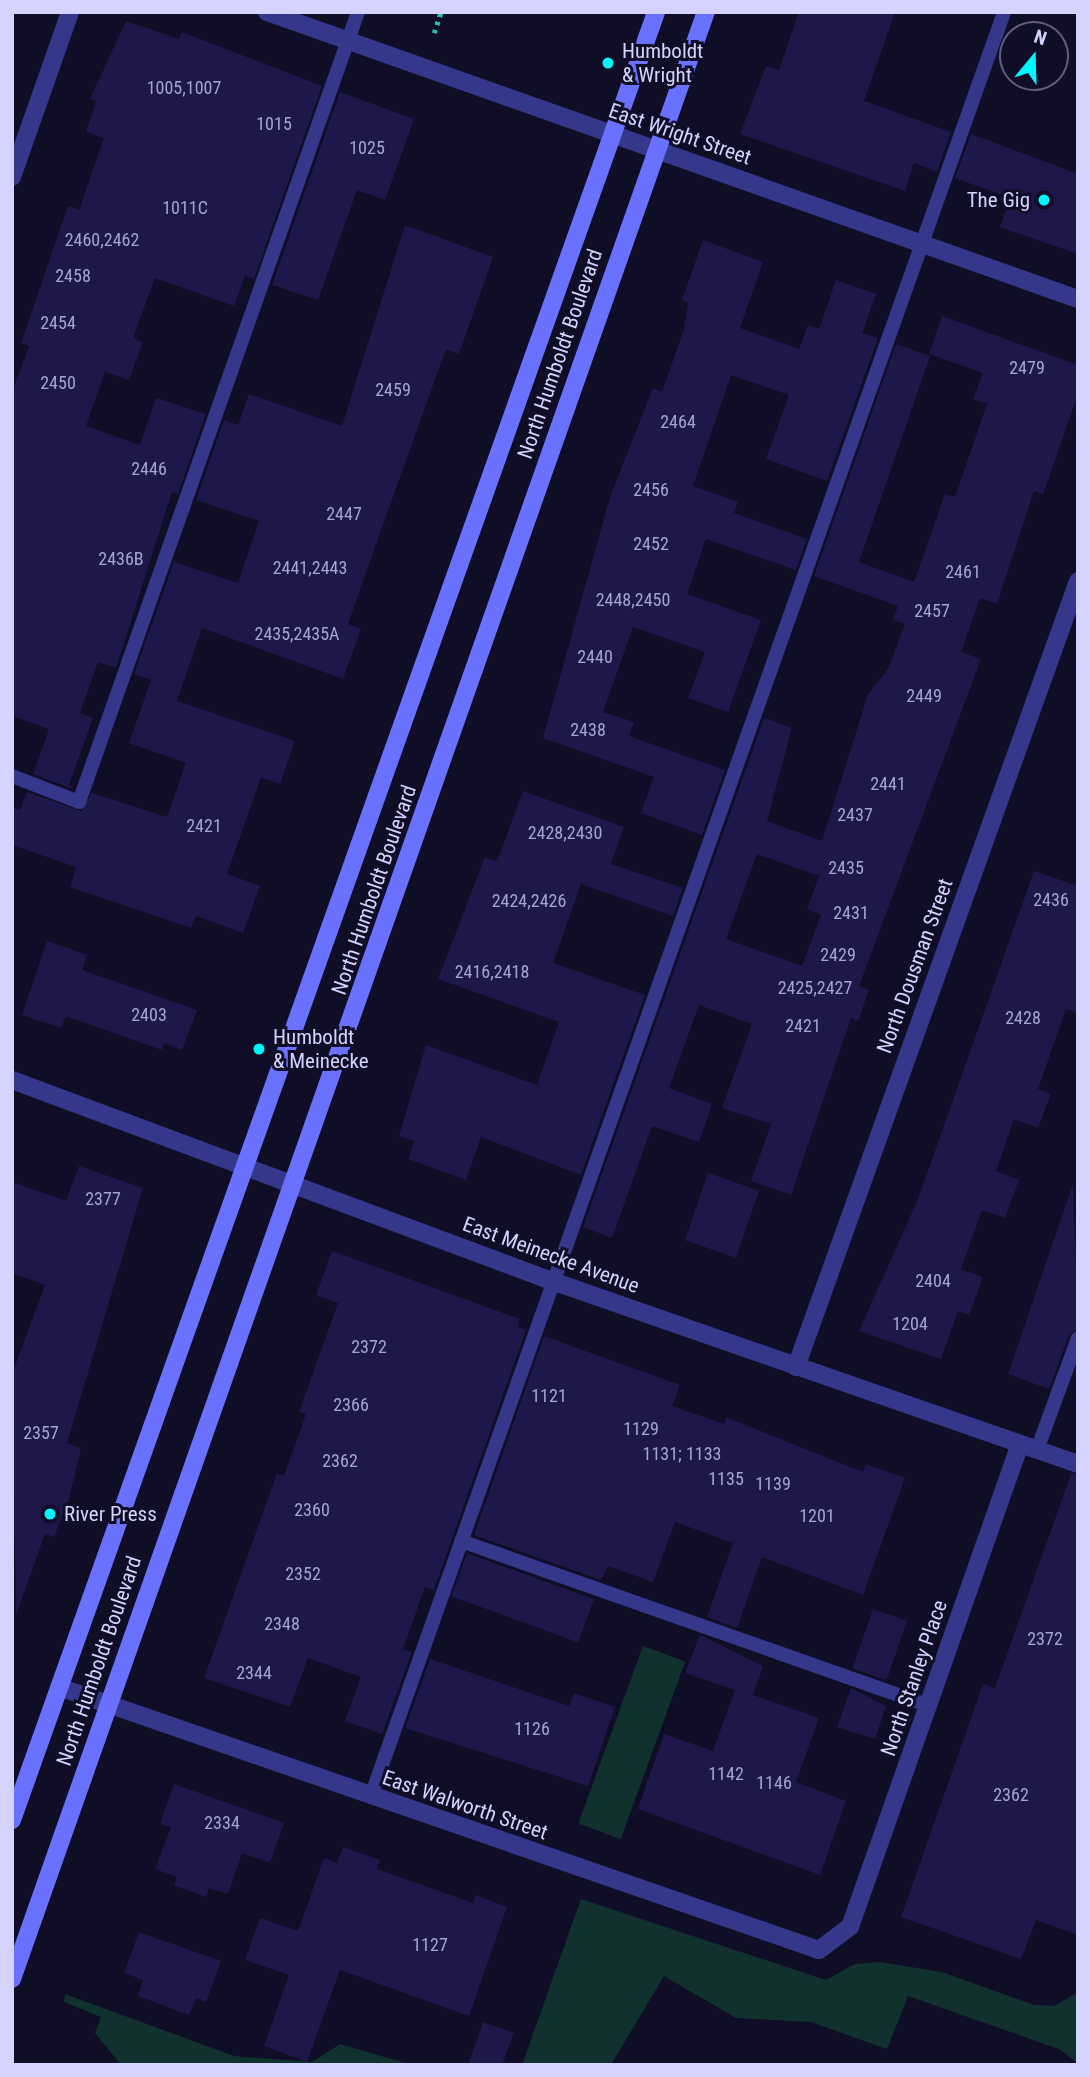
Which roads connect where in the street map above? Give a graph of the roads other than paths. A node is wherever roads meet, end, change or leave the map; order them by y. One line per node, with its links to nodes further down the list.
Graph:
1 (70, 12): 10 (street)
2 (267, 12): 7 (street, East Wright Street)
3 (358, 12): 7 (lane)
4 (656, 12): 8 (main road, North Humboldt Boulevard)
5 (706, 12): 9 (main road, North Humboldt Boulevard)
6 (1004, 12): 11 (lane)
7 (348, 41): 8 (street, East Wright Street); 14 (lane)
8 (612, 134): 9 (street, East Wright Street); 16 (main road, North Humboldt Boulevard)
9 (656, 150): 11 (street, East Wright Street); 17 (main road, North Humboldt Boulevard)
10 (12, 177)
11 (923, 245): 12 (street, East Wright Street); 18 (lane)
12 (1078, 299)
13 (1078, 581): 20 (street, North Dousman Street)
14 (12, 776)
15 (12, 1080): 16 (street, East Meinecke Avenue)
16 (245, 1165): 17 (street, East Meinecke Avenue); 24 (main road, North Humboldt Boulevard)
17 (293, 1184): 18 (street, East Meinecke Avenue); 25 (main road, North Humboldt Boulevard)
18 (552, 1281): 20 (street, East Meinecke Avenue); 23 (lane)
19 (1078, 1338): 21 (lane)
20 (796, 1367): 21 (street, East Meinecke Avenue)
21 (1029, 1447): 22 (street, East Meinecke Avenue); 26 (street, North Stanley Place)
22 (1078, 1464)
23 (461, 1541): 26 (lane); 27 (lane)
24 (59, 1687): 25 (street, East Walworth Street); 28 (main road, North Humboldt Boulevard)
25 (109, 1704): 27 (street, East Walworth Street); 30 (main road, North Humboldt Boulevard)
26 (928, 1705): 29 (street, North Stanley Place)
27 (371, 1796): 29 (street, East Walworth Street)
28 (12, 1820)
29 (850, 1927)
30 (12, 1979)

